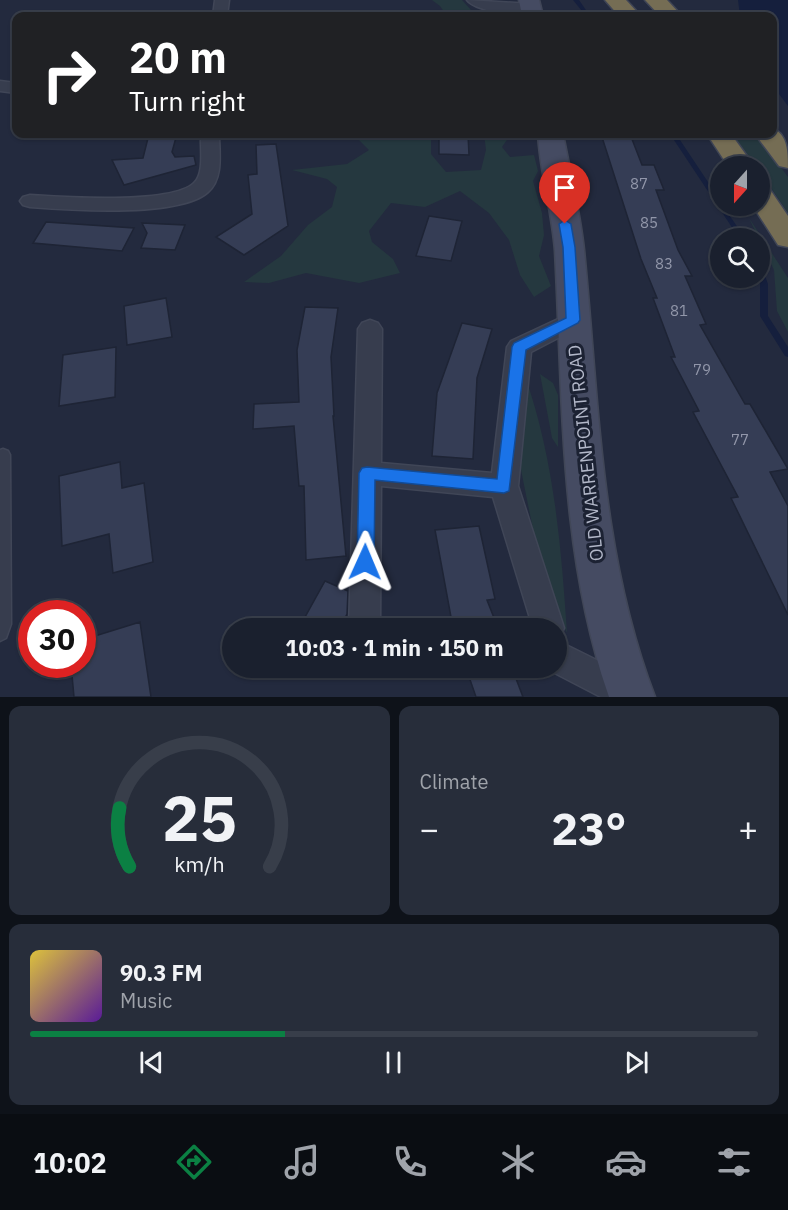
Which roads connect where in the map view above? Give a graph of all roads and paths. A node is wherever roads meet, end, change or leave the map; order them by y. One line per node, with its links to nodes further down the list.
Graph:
1 (474, 0): 4 (street)
2 (615, 0): 5 (highway)
3 (655, 0): 6 (highway)
4 (531, 8)
5 (626, 12)
6 (667, 12)
7 (210, 138): 13 (street)
8 (551, 138): 16 (street, OLD WARRENPOINT ROAD)
9 (722, 138): 11 (highway)
10 (771, 138): 12 (highway)
11 (734, 156)
12 (788, 160)
13 (30, 201)
14 (770, 211): 15 (highway)
15 (788, 238)
16 (573, 320): 20 (street); 25 (street, OLD WARRENPOINT ROAD)
17 (370, 329): 19 (street)
18 (3, 455): 23 (lane)
19 (367, 473): 20 (street); 21 (street)
20 (504, 486): 22 (street)
21 (364, 618)
22 (545, 618)
23 (0, 633)
24 (567, 662): 25 (street)
25 (631, 696)

